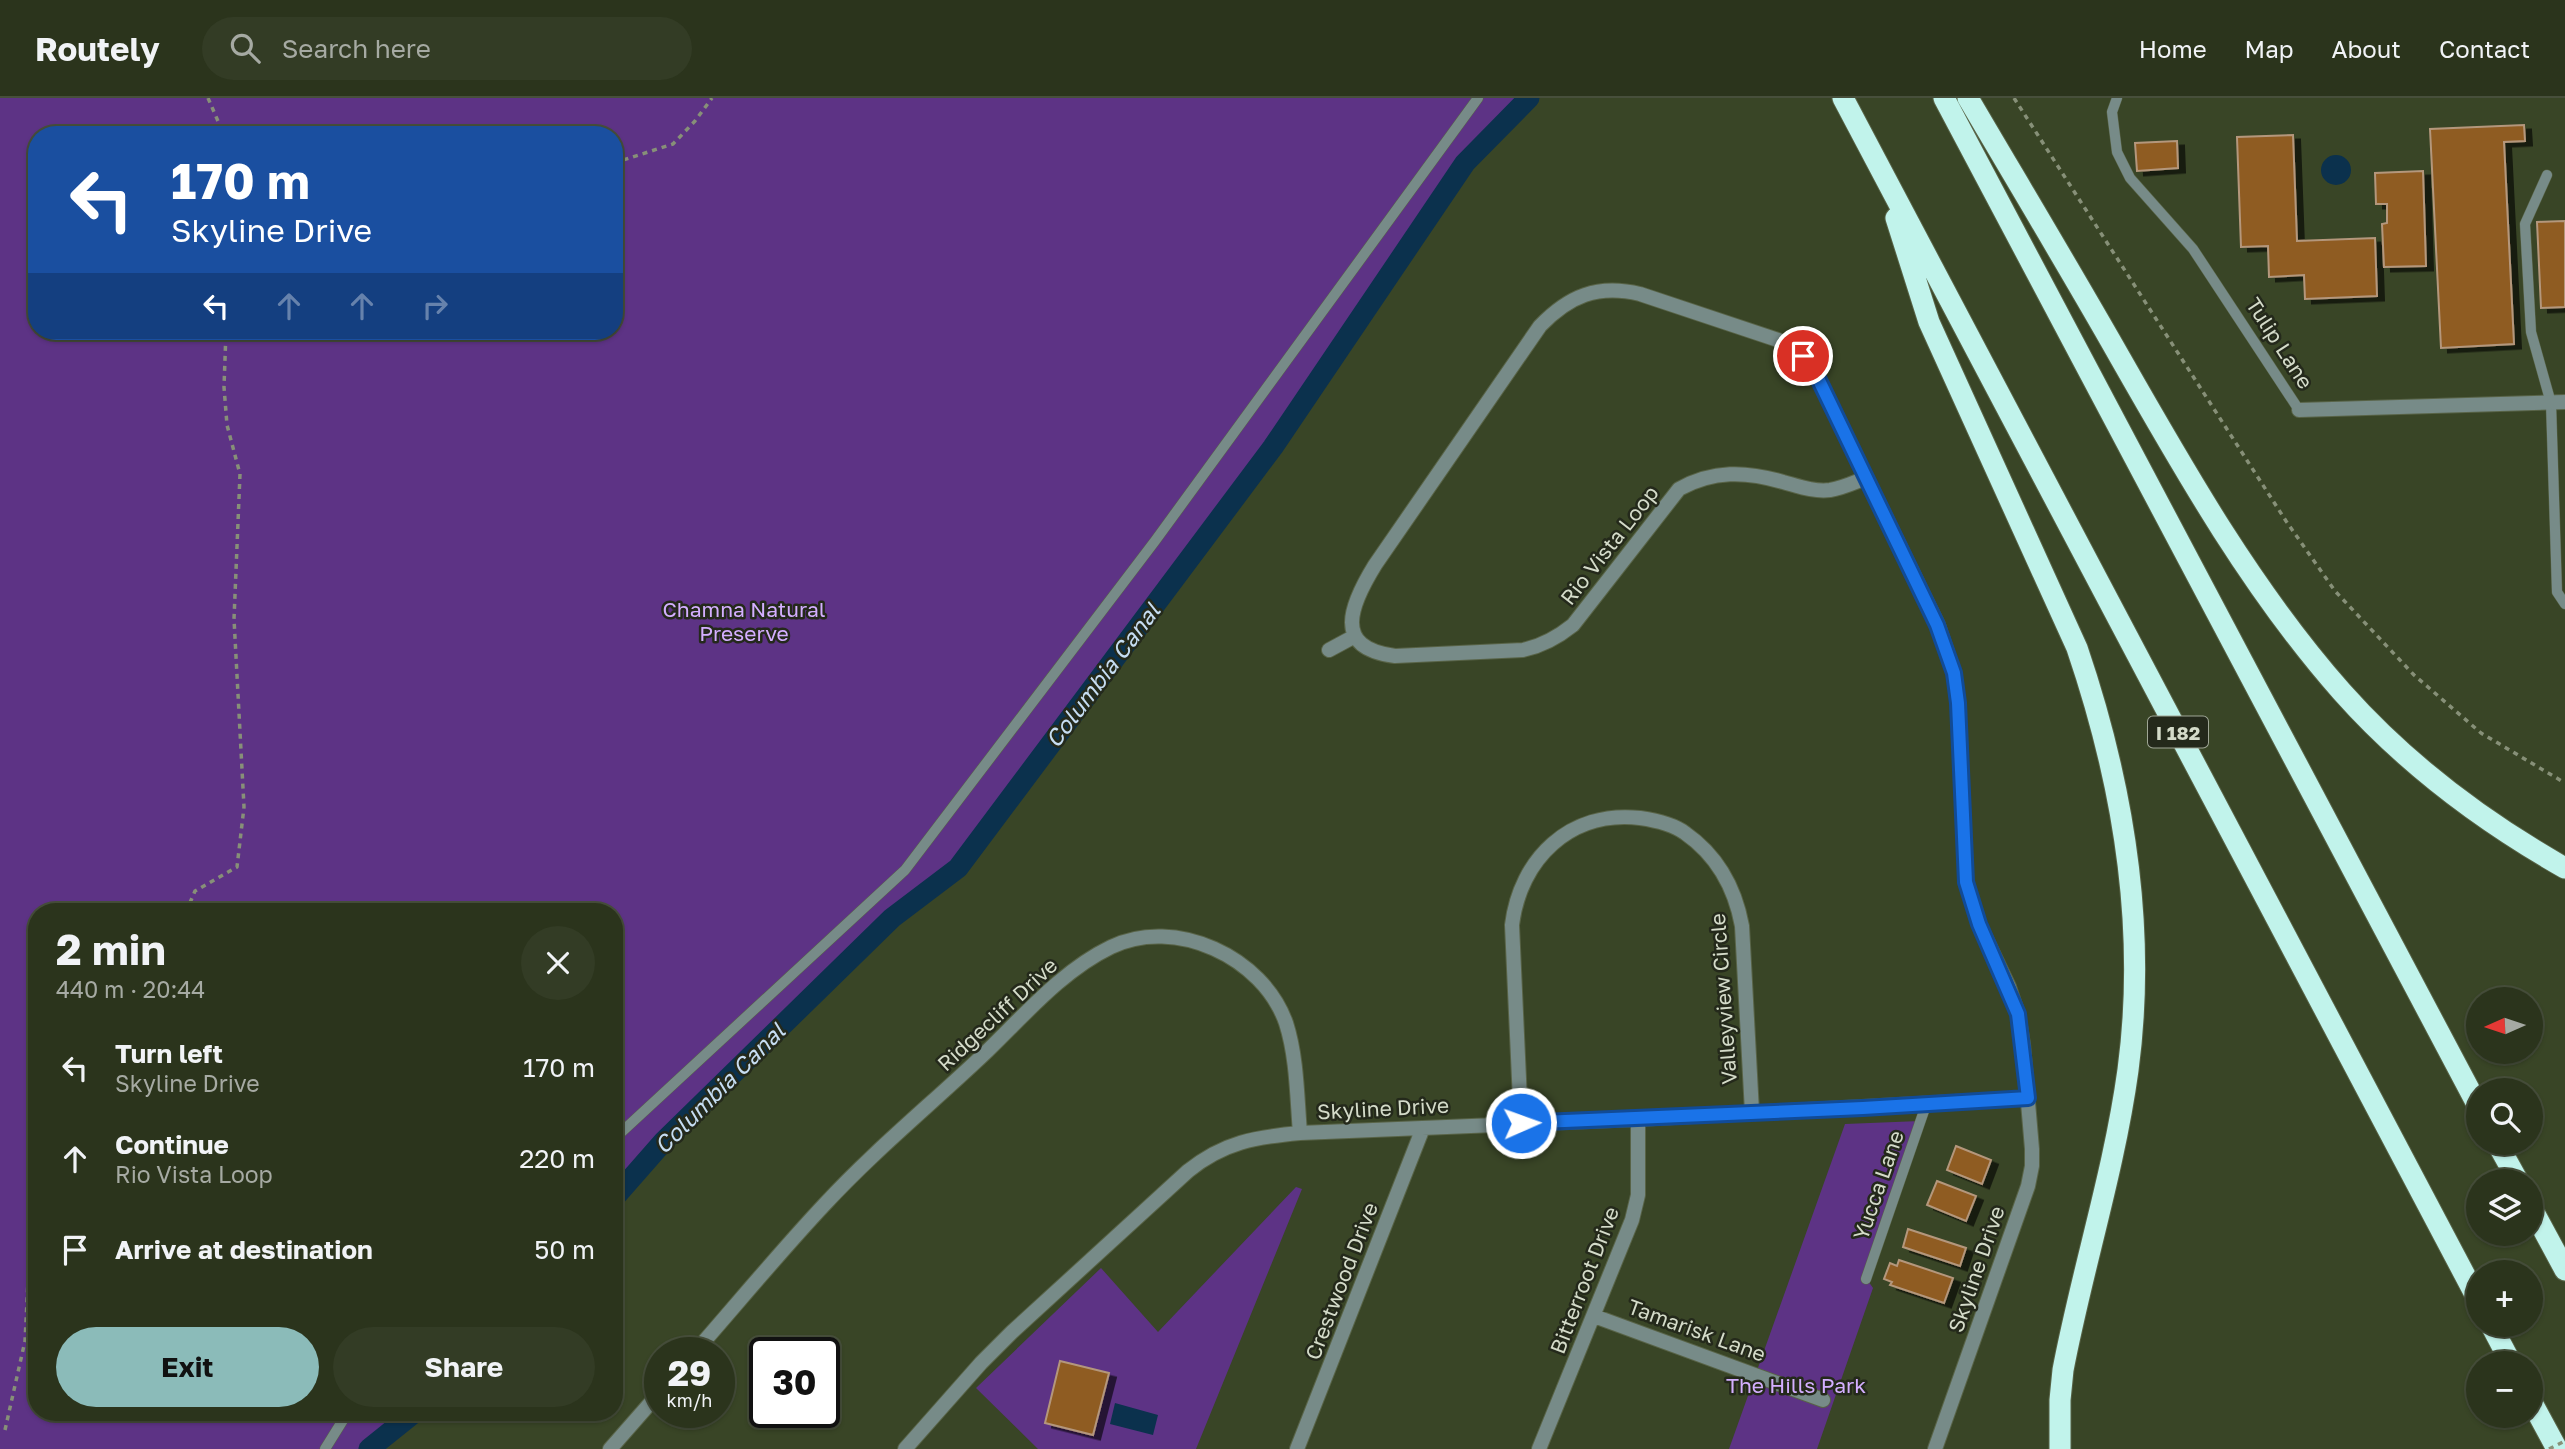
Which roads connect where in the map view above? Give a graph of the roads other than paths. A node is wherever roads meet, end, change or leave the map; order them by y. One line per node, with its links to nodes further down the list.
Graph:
1 (1478, 98): 22 (lane)
2 (1843, 98): 6 (highway, I 182)
3 (1944, 98): 15 (highway)
4 (1968, 98): 14 (highway)
5 (2117, 98): 9 (lane, Tulip Lane)
6 (1878, 163): 26 (highway, I 182); 41 (highway)
7 (2547, 175): 8 (lane)
8 (2558, 402): 9 (street, Tulip Lane); 11 (lane)
9 (2299, 410)
10 (1866, 478): 12 (street, Rio Vista Loop); 12 (street); 16 (street, Skyline Drive)
11 (2565, 604)
12 (1355, 636): 13 (street)
13 (1329, 650)
14 (2565, 868)
15 (2466, 1083)
16 (2028, 1098): 17 (street, Skyline Drive); 40 (street, Skyline Drive)
17 (1926, 1105): 18 (street, Skyline Drive); 27 (lane, Yucca Lane)
18 (1752, 1112): 19 (street, Skyline Drive); 20 (street, Valleyview Circle)
19 (1638, 1119): 20 (street, Skyline Drive); 28 (street, Bitterroot Drive)
20 (1521, 1123): 21 (street, Skyline Drive)
21 (1423, 1128): 23 (street, Skyline Drive); 38 (street, Crestwood Drive)
22 (623, 1131)
23 (1300, 1133): 29 (street, Ridgecliff Drive); 37 (street, Skyline Drive)
24 (2543, 1229): 25 (highway)
25 (2565, 1270)
26 (2466, 1277)
27 (1866, 1279)
28 (1594, 1316): 30 (street, Tamarisk Lane); 39 (street, Bitterroot Drive)
29 (708, 1337)
30 (1823, 1400)
31 (644, 1410): 36 (street)
32 (343, 1421): 35 (lane)
33 (2543, 1423): 43 (highway)
34 (2540, 1428): 42 (highway)
35 (326, 1449)
36 (610, 1449)
37 (905, 1449)
38 (1297, 1449)
39 (1539, 1449)
40 (1935, 1449)
41 (2060, 1449)
42 (2549, 1449)
43 (2557, 1449)

